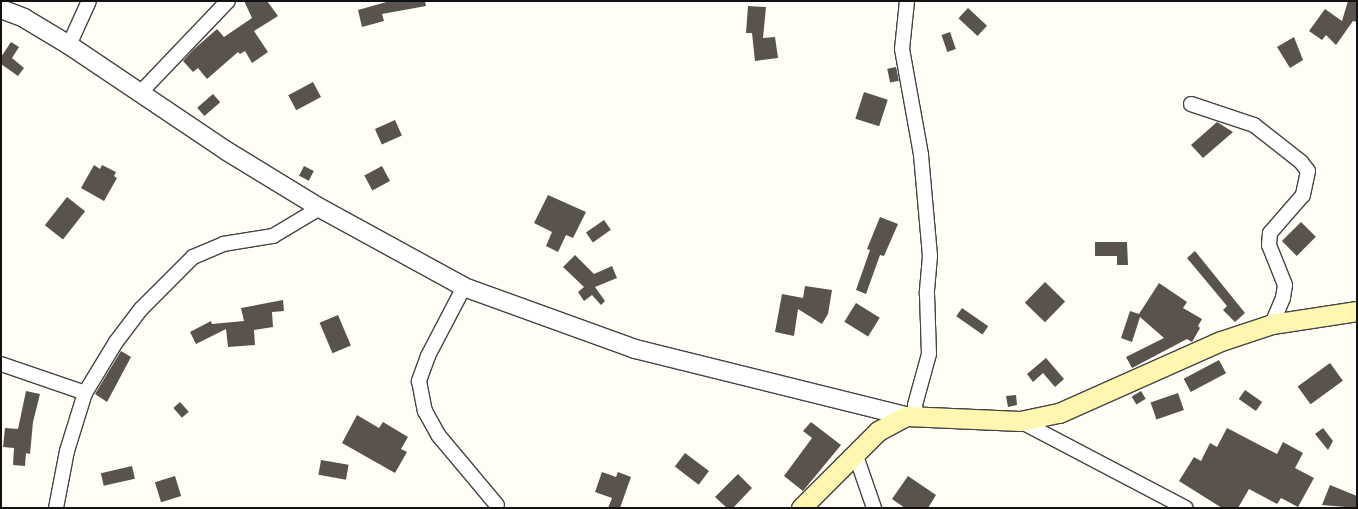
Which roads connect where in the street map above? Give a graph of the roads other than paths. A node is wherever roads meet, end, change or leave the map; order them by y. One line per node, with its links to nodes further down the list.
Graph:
1 (89, 1): 5 (street)
2 (228, 1): 6 (street)
3 (907, 1): 14 (street)
4 (1, 9): 5 (street)
5 (69, 45): 6 (street)
6 (140, 93): 8 (street)
7 (1191, 104): 11 (street)
8 (320, 208): 9 (street); 13 (street)
9 (464, 287): 14 (street); 17 (street)
10 (1357, 310): 11 (main road)
11 (1272, 324): 15 (main road)
12 (1, 364): 13 (street)
13 (86, 393): 18 (street)
14 (915, 417): 15 (main road); 16 (main road)
15 (1020, 421): 21 (street)
16 (855, 453): 19 (main road); 20 (street)
17 (497, 505)
18 (56, 508)
19 (801, 508)
20 (874, 508)
21 (1185, 508)

